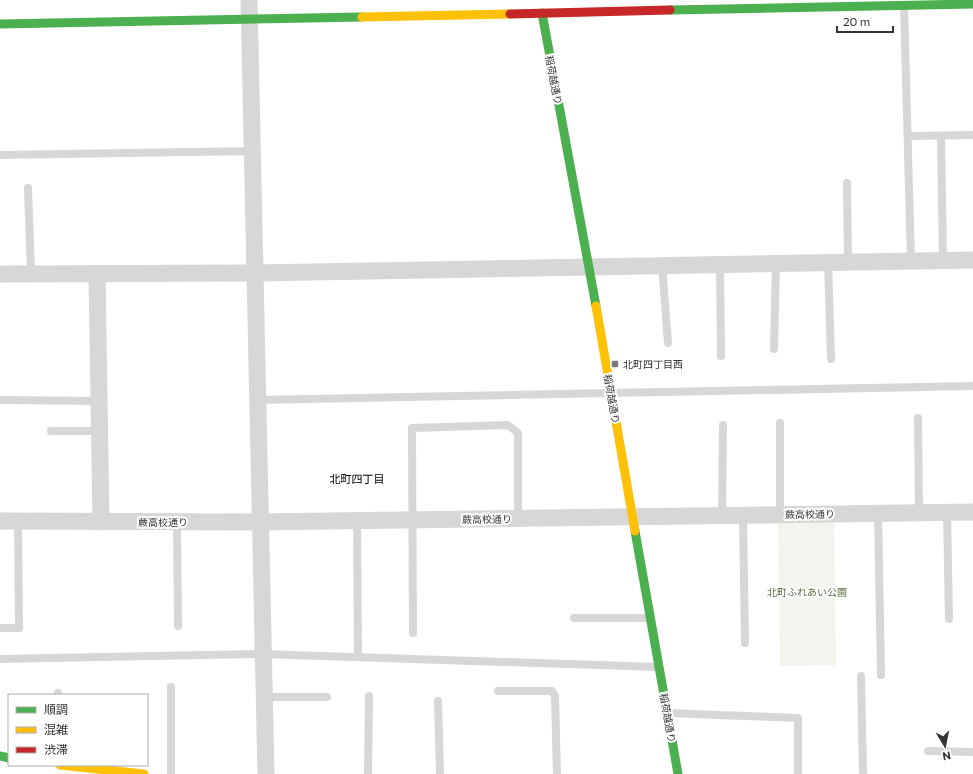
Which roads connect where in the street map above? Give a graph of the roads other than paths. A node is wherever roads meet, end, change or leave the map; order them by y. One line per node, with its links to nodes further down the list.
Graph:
1 (250, 0): 7 (street)
2 (916, 2): 4 (street); 5 (street)
3 (851, 3): 5 (street); 6 (street)
4 (973, 4)
5 (904, 5): 10 (lane)
6 (541, 7): 7 (street); 24 (street, 稲荷越通り)
7 (250, 19): 8 (street); 12 (street)
8 (0, 24)
9 (973, 135): 11 (lane)
10 (908, 136): 11 (lane); 17 (lane)
11 (941, 136): 18 (lane)
12 (253, 151): 13 (lane); 25 (street)
13 (0, 155)
14 (847, 183): 20 (lane)
15 (28, 188): 27 (lane)
16 (973, 260): 18 (street)
17 (911, 261): 18 (street); 20 (street)
18 (943, 261)
19 (828, 262): 20 (street); 21 (street); 32 (lane)
20 (848, 262)
21 (776, 263): 22 (street); 30 (lane)
22 (720, 264): 23 (street); 31 (lane)
23 (662, 265): 24 (street); 29 (lane)
24 (589, 266): 25 (street); 34 (street, 稲荷越通り)
25 (255, 273): 28 (street); 36 (street)
26 (0, 274): 27 (street)
27 (31, 274): 28 (street)
28 (97, 274): 37 (street)
29 (668, 343)
30 (774, 349)
31 (722, 356)
32 (830, 359)
33 (973, 386): 34 (lane)
34 (611, 394): 36 (lane); 50 (street, 稲荷越通り)
35 (0, 400): 37 (lane)
36 (257, 400): 58 (street)
37 (99, 401): 42 (street)
38 (918, 418): 46 (lane)
39 (780, 423): 49 (lane)
40 (723, 425): 47 (lane)
41 (52, 431): 42 (lane)
42 (99, 431): 56 (street)
43 (947, 512): 44 (street, 蕨高校通り); 46 (street, 蕨高校通り); 61 (lane)
44 (973, 512)
45 (878, 513): 46 (street, 蕨高校通り); 49 (street, 蕨高校通り); 70 (lane)
46 (919, 513)
47 (722, 515): 48 (street, 蕨高校通り); 50 (street, 蕨高校通り)
48 (743, 515): 49 (street, 蕨高校通り); 65 (lane)
49 (780, 515)
50 (632, 517): 51 (street, 蕨高校通り); 60 (street, 稲荷越通り)
51 (518, 518): 52 (street, 蕨高校通り); 52 (lane)
52 (413, 520): 55 (street, 蕨高校通り); 64 (lane)
53 (0, 521): 54 (street, 蕨高校通り)
54 (18, 521): 56 (street, 蕨高校通り); 63 (lane)
55 (357, 521): 58 (street, 蕨高校通り); 67 (lane)
56 (101, 522): 57 (street, 蕨高校通り)
57 (177, 522): 58 (street, 蕨高校通り); 62 (lane)
58 (259, 522): 66 (street)
59 (574, 618): 60 (lane)
60 (650, 618): 69 (street, 稲荷越通り)
61 (949, 618)
62 (178, 626)
63 (0, 628)
64 (413, 633)
65 (745, 643)
66 (262, 654): 67 (lane); 68 (lane); 74 (street)
67 (358, 657): 69 (lane)
68 (0, 659)
69 (659, 667): 78 (street, 稲荷越通り)
70 (881, 675)
71 (861, 676): 91 (lane)
72 (171, 686): 84 (lane)
73 (498, 691): 88 (lane)
74 (264, 696): 76 (lane); 85 (street)
75 (369, 696): 86 (lane)
76 (327, 697)
77 (438, 701): 87 (lane)
78 (667, 712): 89 (street, 稲荷越通り); 90 (lane)
79 (928, 751): 80 (lane)
80 (973, 752)
81 (64, 766): 82 (street)
82 (82, 771): 83 (street)
83 (144, 774)
84 (171, 774)
85 (266, 774)
86 (368, 774)
87 (440, 774)
88 (557, 774)
89 (678, 774)
90 (798, 774)
91 (863, 774)

